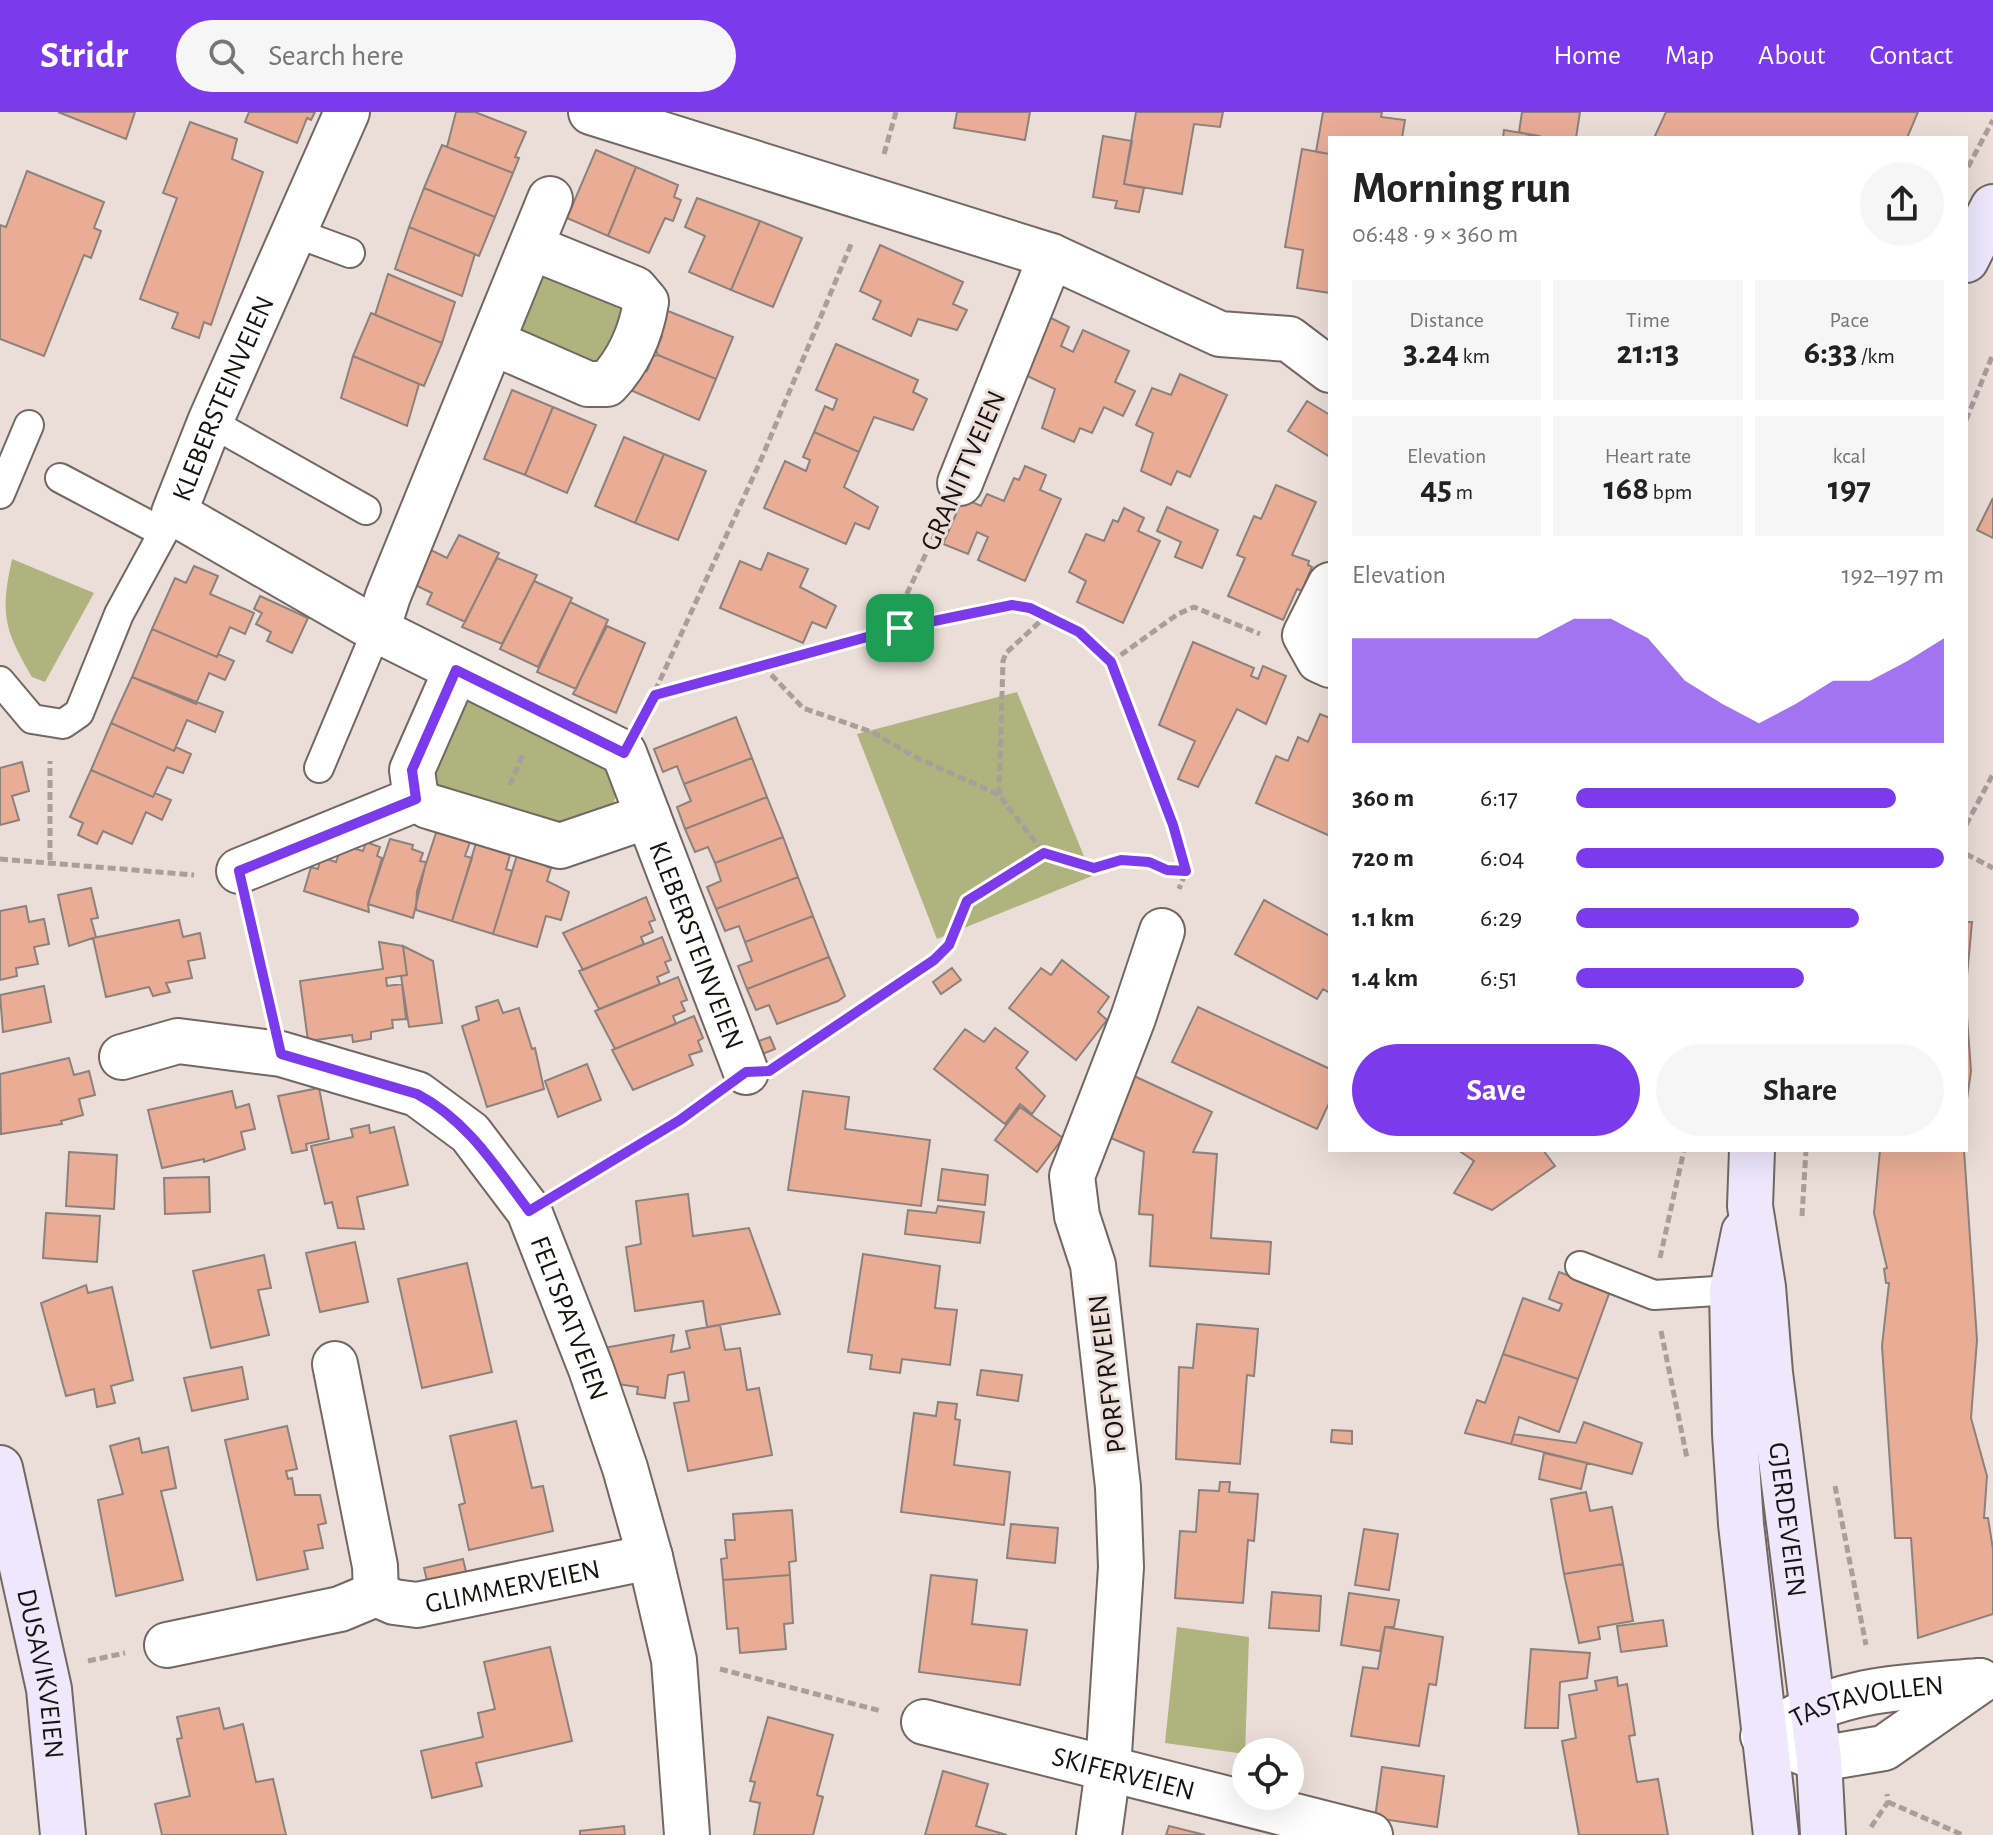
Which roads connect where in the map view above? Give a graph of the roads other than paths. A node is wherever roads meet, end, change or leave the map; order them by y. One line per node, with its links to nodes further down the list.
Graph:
1 (347, 112): 5 (street, KLEBERSTEINVEIEN)
2 (591, 112): 8 (street)
3 (550, 199): 6 (street)
4 (1993, 207): 9 (main road)
5 (293, 232): 7 (lane); 12 (street, KLEBERSTEINVEIEN)
6 (531, 247): 10 (street); 10 (street)
7 (350, 253)
8 (1051, 256): 11 (street); 15 (street, GRANITTVEIEN)
9 (1968, 256)
10 (492, 342): 20 (street)
11 (1328, 368)
12 (210, 422): 17 (lane); 18 (street, KLEBERSTEINVEIEN)
13 (29, 425): 16 (lane)
14 (60, 478): 18 (lane)
15 (960, 483)
16 (0, 494)
17 (366, 510)
18 (168, 522): 20 (street, KLEBERSTEINVEIEN); 23 (lane)
19 (1328, 595): 21 (street)
20 (377, 630): 22 (street, KLEBERSTEINVEIEN); 24 (lane)
21 (1317, 650)
22 (456, 670): 25 (street); 26 (street, KLEBERSTEINVEIEN)
23 (0, 681)
24 (319, 768)
25 (416, 799): 26 (street, KLEBERSTEINVEIEN); 27 (street)
26 (648, 816): 30 (street, KLEBERSTEINVEIEN)
27 (239, 871)
28 (1162, 931): 44 (street, PORFYRVEIEN)
29 (122, 1057): 36 (street, FELTSPATVEIEN)
30 (746, 1072)
31 (1752, 1152): 33 (main road, GJERDEVEIEN)
32 (1580, 1266): 33 (lane)
33 (1748, 1289): 40 (main road, GJERDEVEIEN); 42 (main road, GJERDEVEIEN)
34 (335, 1364): 37 (street)
35 (0, 1468): 45 (main road, DUSAVIKVEIEN)
36 (650, 1557): 37 (street, GLIMMERVEIEN); 46 (street, FELTSPATVEIEN)
37 (376, 1594): 38 (street)
38 (167, 1645)
39 (1987, 1680): 40 (street, TASTAVOLLEN); 43 (street, TASTAVOLLEN)
40 (1811, 1707): 42 (street, TASTAVOLLEN); 43 (main road, GJERDEVEIEN)
41 (924, 1722): 44 (street, SKIFERVEIEN)
42 (1763, 1736): 43 (street, TASTAVOLLEN); 49 (main road, GJERDEVEIEN)
43 (1819, 1759): 50 (main road, GJERDEVEIEN)
44 (1108, 1769): 47 (street, PORFYRVEIEN); 48 (street, SKIFERVEIEN)
45 (63, 1835)
46 (687, 1835)
47 (1099, 1835)
48 (1370, 1835)
49 (1776, 1835)
50 (1823, 1835)

